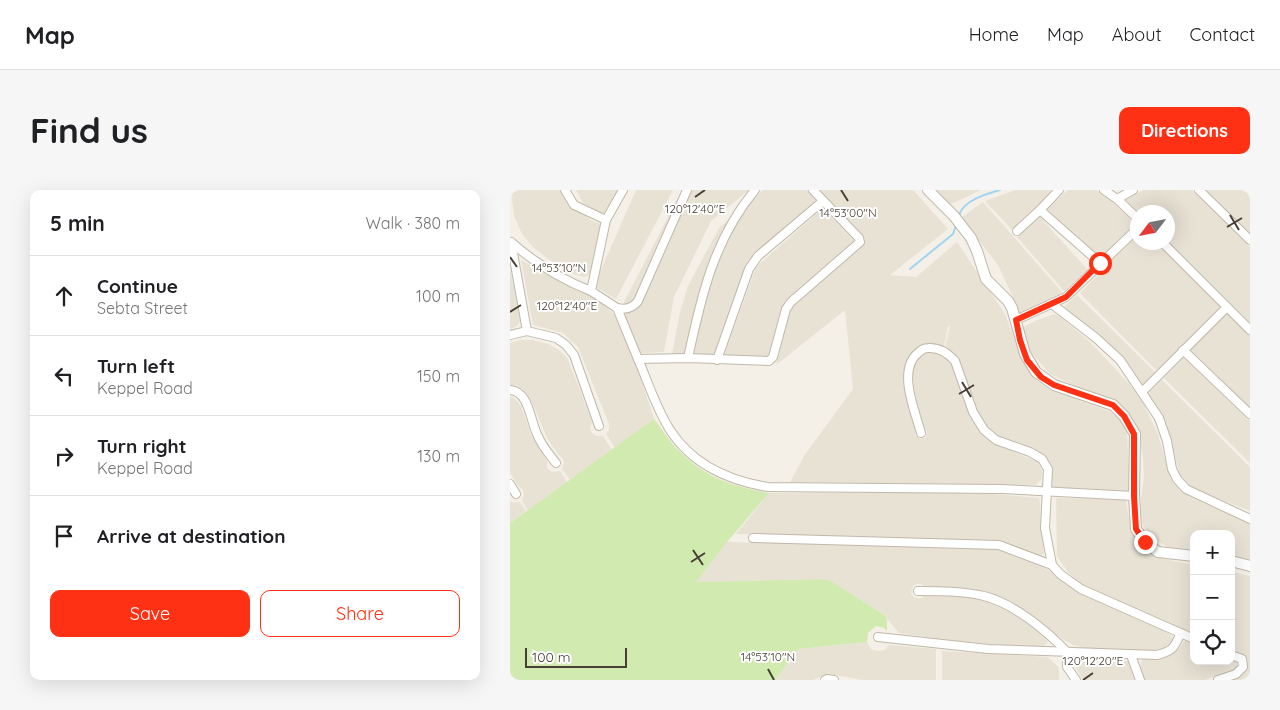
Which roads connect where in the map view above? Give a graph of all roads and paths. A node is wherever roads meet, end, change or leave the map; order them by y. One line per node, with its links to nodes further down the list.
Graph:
1 (565, 190): 15 (street)
2 (623, 190): 15 (street)
3 (686, 190): 25 (street)
4 (755, 190): 31 (street)
5 (813, 190): 12 (street)
6 (928, 190): 26 (street)
7 (1059, 190): 13 (street)
8 (1104, 190): 11 (street)
9 (1133, 190): 11 (street)
10 (1199, 190): 19 (street)
11 (1117, 199): 14 (street)
12 (823, 201): 33 (street); 33 (street)
13 (1040, 210): 16 (street); 21 (street)
14 (1130, 211)
15 (606, 220): 22 (street)
16 (1017, 231)
17 (1130, 235): 21 (street)
18 (511, 240): 22 (street); 28 (street)
19 (1250, 240)
20 (1170, 250): 24 (street)
21 (1100, 263): 23 (street)
22 (591, 291): 25 (street)
23 (1052, 304): 26 (street); 35 (street)
24 (1227, 307): 27 (street); 30 (street)
25 (617, 308): 32 (street)
26 (1016, 320): 43 (street)
27 (1250, 330)
28 (527, 331): 29 (street); 37 (street)
29 (510, 335)
30 (1183, 350): 35 (street); 36 (street)
31 (688, 358): 32 (street); 33 (street)
32 (638, 359): 41 (street)
33 (717, 360)
34 (510, 390): 39 (street)
35 (1142, 392): 44 (street)
36 (1250, 414)
37 (599, 426)
38 (921, 433): 41 (street)
39 (556, 463)
40 (510, 484): 42 (street)
41 (1047, 492): 43 (street); 48 (street)
42 (516, 494)
43 (1134, 496): 46 (street)
44 (1250, 519)
45 (752, 538): 48 (street)
46 (1190, 556)
47 (1235, 562): 49 (street)
48 (1052, 565): 51 (street)
49 (1250, 566)
50 (918, 591): 54 (street)
51 (1181, 633): 53 (street); 55 (street)
52 (878, 637): 54 (street)
53 (1190, 637)
54 (1067, 652): 55 (street); 59 (street)
55 (1131, 655): 60 (street)
56 (1235, 656): 61 (street)
57 (825, 680): 58 (street)
58 (834, 680)
59 (1075, 680)
60 (1140, 680)
61 (1218, 680)

